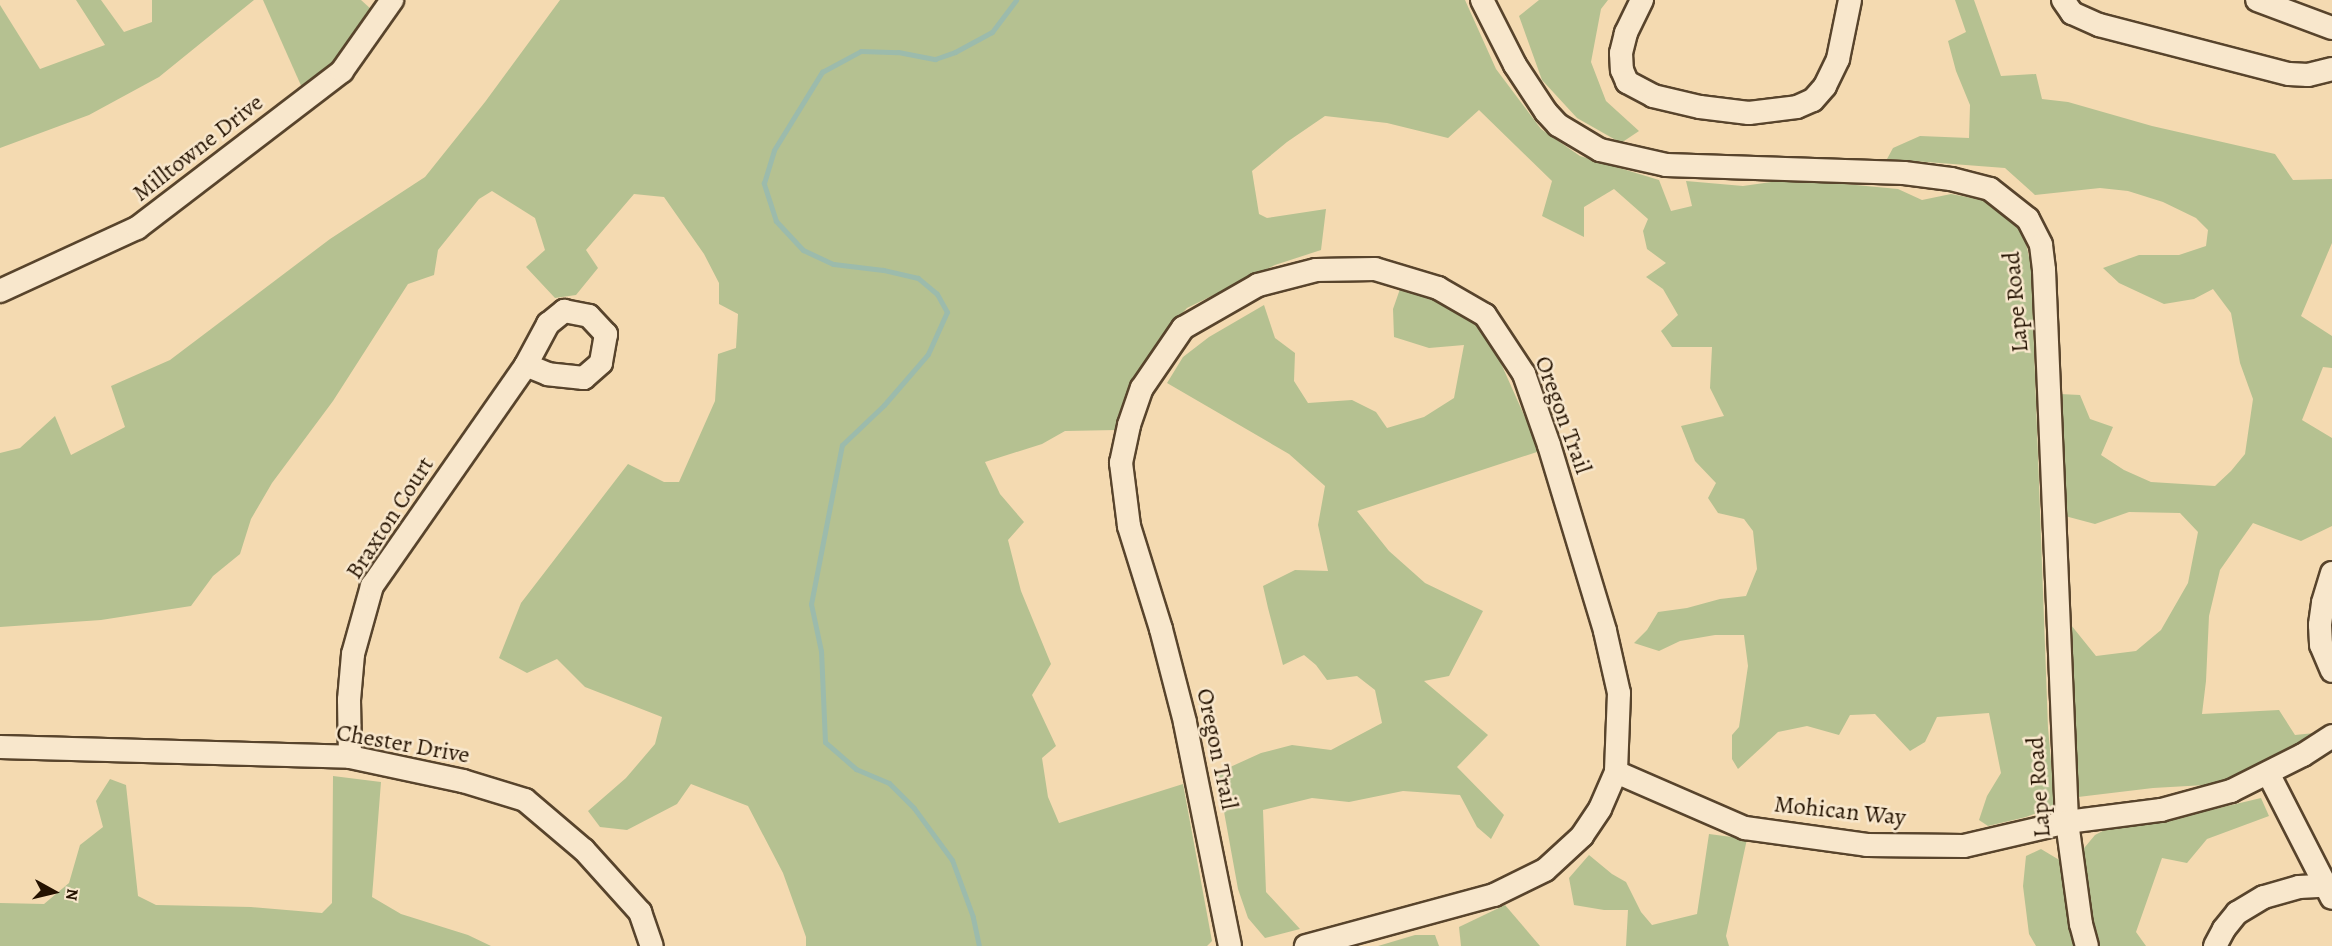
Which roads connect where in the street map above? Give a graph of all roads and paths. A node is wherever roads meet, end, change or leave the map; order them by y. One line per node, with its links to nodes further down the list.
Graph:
1 (392, 0): 9 (street, Milltowne Drive)
2 (1482, 0): 18 (street, Lape Road)
3 (1642, 0): 4 (street)
4 (1850, 0)
5 (2063, 0): 8 (street)
6 (2257, 0): 7 (street)
7 (2332, 28)
8 (2332, 69)
9 (0, 291)
10 (526, 365): 15 (street, Braxton Court)
11 (2332, 573): 12 (street)
12 (2332, 671)
13 (2332, 736): 17 (street, Mohican Way)
14 (0, 747): 15 (street, Chester Drive)
15 (350, 757): 20 (street, Chester Drive)
16 (1616, 772): 18 (street, Mohican Way); 21 (street, Oregon Trail); 22 (street, Oregon Trail)
17 (2268, 773): 18 (street, Mohican Way); 19 (street)
18 (2067, 822): 23 (street, Lape Road)
19 (2330, 889): 24 (street)
20 (652, 946)
21 (1230, 946)
22 (1306, 946)
23 (2087, 946)
24 (2215, 946)

